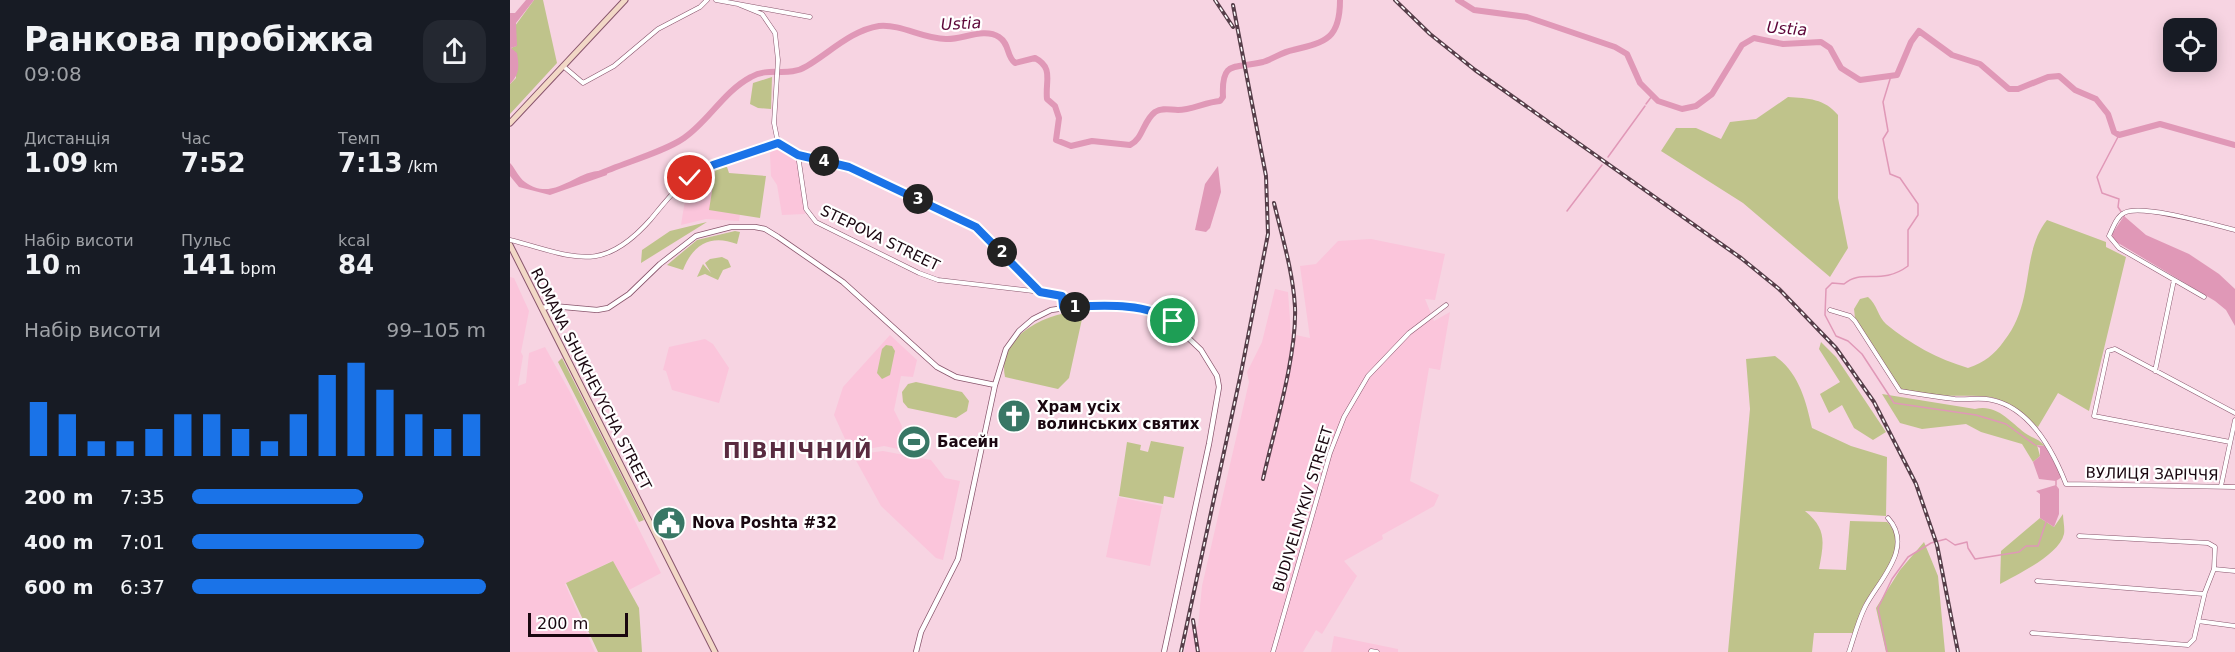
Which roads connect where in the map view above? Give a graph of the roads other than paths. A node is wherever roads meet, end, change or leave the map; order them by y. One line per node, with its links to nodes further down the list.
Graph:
1 (625, 0): 6 (main road)
2 (707, 0): 6 (street)
3 (716, 0): 4 (street)
4 (740, 5): 5 (street); 8 (street)
5 (810, 17)
6 (563, 66): 7 (main road)
7 (510, 123)
8 (778, 143): 9 (street); 11 (street)
9 (798, 155): 14 (street); 14 (street, STEPOVA STREET)
10 (2235, 230): 13 (street)
11 (510, 240)
12 (510, 245): 18 (main road, ROMANA SHUKHEVYCHA STREET)
13 (2174, 280): 15 (street); 20 (street)
14 (1040, 292): 17 (street, STEPOVA STREET)
15 (2204, 297)
16 (1446, 304): 40 (street, BUDIVELNYKIV STREET)
17 (1063, 307): 21 (street); 39 (street)
18 (542, 309): 21 (street); 37 (main road, ROMANA SHUKHEVYCHA STREET)
19 (1830, 310): 25 (street, ВУЛИЦЯ ЗАРІЧЧЯ)
20 (2155, 370): 22 (street); 24 (street)
21 (995, 385): 38 (street)
22 (2235, 413)
23 (2235, 420): 24 (street)
24 (2230, 442): 25 (street)
25 (2221, 487): 26 (street, ВУЛИЦЯ ЗАРІЧЧЯ)
26 (2235, 487)
27 (1888, 518): 42 (street)
28 (2079, 536): 29 (street)
29 (2214, 569): 30 (street); 32 (street)
30 (2235, 571)
31 (2037, 581): 32 (street)
32 (2204, 594): 33 (street)
33 (2198, 621): 34 (street); 35 (street)
34 (2235, 626)
35 (2032, 633)
36 (1371, 651): 41 (street)
37 (715, 652)
38 (916, 652)
39 (1164, 652)
40 (1273, 652)
41 (1377, 652)
42 (1849, 652)

